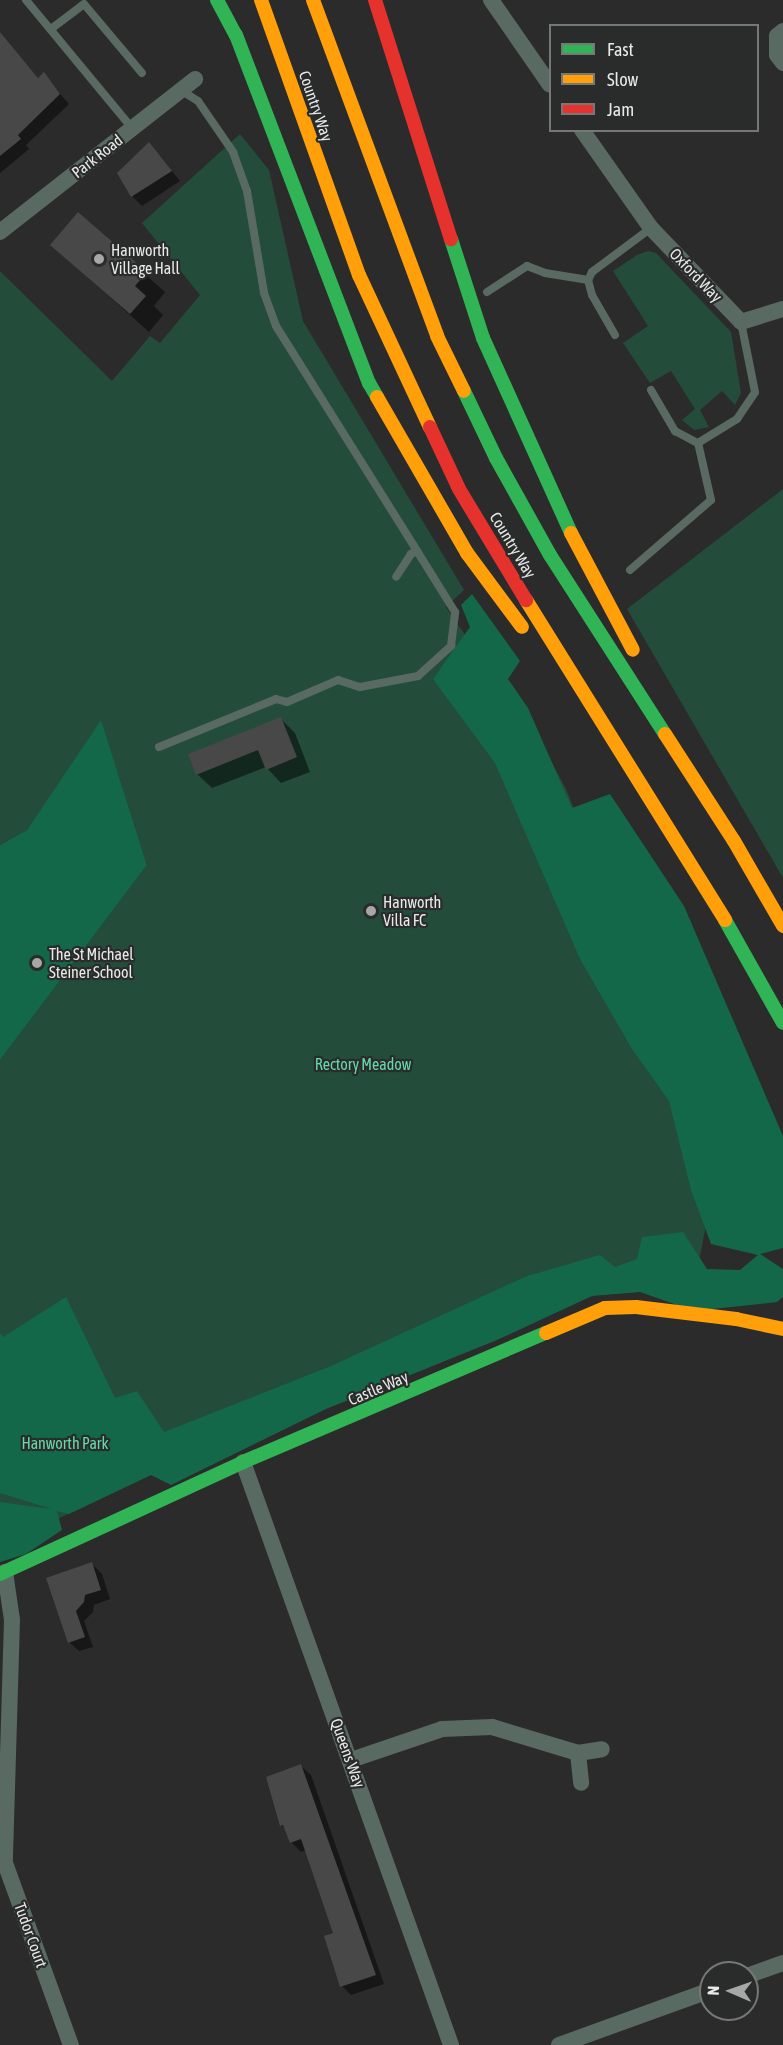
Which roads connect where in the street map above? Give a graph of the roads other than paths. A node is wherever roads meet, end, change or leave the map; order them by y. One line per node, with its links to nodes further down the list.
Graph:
1 (26, 0): 7 (lane)
2 (217, 0): 27 (main road)
3 (261, 0): 32 (main road, Country Way)
4 (313, 0): 33 (main road, Country Way)
5 (375, 0): 29 (main road)
6 (491, 0): 11 (street)
7 (51, 29): 10 (lane); 13 (lane)
8 (783, 31): 9 (street)
9 (783, 63)
10 (142, 73)
11 (549, 84)
12 (189, 85): 13 (street, Park Road); 24 (lane)
13 (132, 128): 16 (street, Park Road)
14 (583, 132): 15 (street, Oxford Way)
15 (651, 228): 17 (lane); 20 (street, Oxford Way)
16 (0, 232)
17 (588, 280): 18 (lane); 21 (lane)
18 (487, 292)
19 (783, 309): 20 (street)
20 (741, 322): 23 (lane)
21 (615, 335)
22 (651, 390): 23 (lane)
23 (698, 443): 25 (lane)
24 (417, 551): 26 (lane); 31 (lane)
25 (630, 570)
26 (396, 577)
27 (531, 640)
28 (546, 659): 32 (main road)
29 (639, 662)
30 (656, 693): 33 (main road)
31 (159, 747)
32 (645, 794): 35 (main road, Country Way)
33 (734, 841): 34 (main road, Country Way)
34 (783, 926)
35 (783, 1023)
36 (783, 1329): 37 (main road, Castle Way)
37 (243, 1462): 38 (main road, Castle Way); 42 (street, Queens Way)
38 (3, 1573): 39 (street, Tudor Court)
39 (6, 1624): 47 (street, Tudor Court)
40 (602, 1749): 41 (street)
41 (578, 1753): 42 (street); 43 (street)
42 (351, 1760): 48 (street, Queens Way)
43 (580, 1783)
44 (783, 1963): 45 (street)
45 (759, 1972)
46 (699, 1994): 49 (street)
47 (71, 2045)
48 (451, 2045)
49 (559, 2045)

